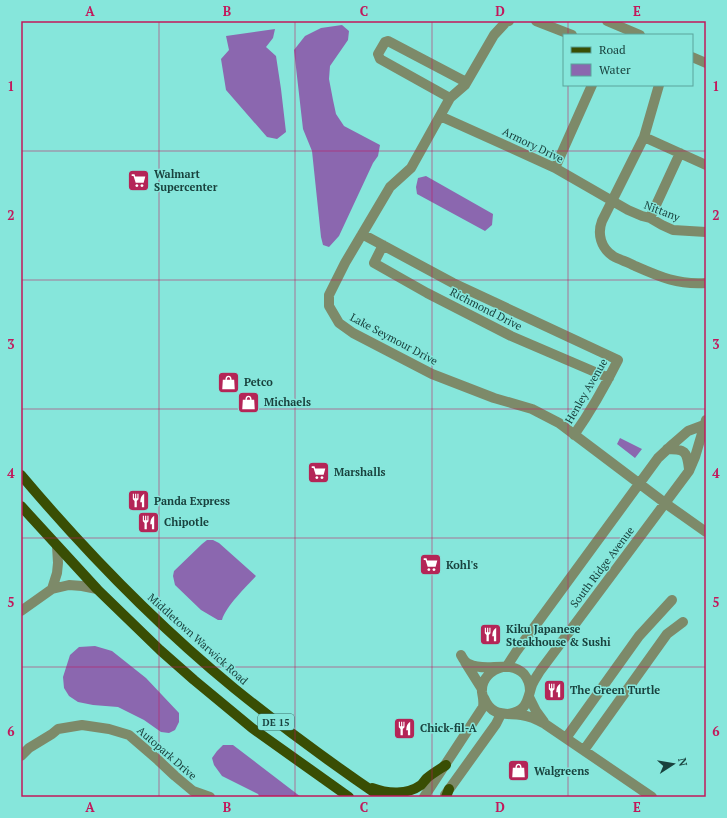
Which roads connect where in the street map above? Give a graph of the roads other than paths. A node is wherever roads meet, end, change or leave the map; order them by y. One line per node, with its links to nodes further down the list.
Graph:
1 (509, 21): 8 (street, Lake Seymour Drive)
2 (536, 21): 4 (street)
3 (607, 21): 5 (street)
4 (569, 34)
5 (638, 34)
6 (693, 57): 7 (street)
7 (706, 63)
8 (466, 82): 11 (street, Lake Seymour Drive); 11 (street)
9 (592, 86): 16 (street)
10 (659, 86): 13 (street)
11 (450, 98): 12 (street, Lake Seymour Drive)
12 (440, 116): 16 (street, Armory Drive); 20 (street, Lake Seymour Drive)
13 (644, 137): 14 (street); 17 (street)
14 (680, 153): 15 (street); 18 (street)
15 (706, 165)
16 (555, 168): 17 (street, Armory Drive)
17 (612, 201): 18 (street, Nittany); 22 (street)
18 (650, 218): 19 (street, Nittany)
19 (706, 232)
20 (362, 234): 21 (street, Richmond Drive); 26 (street, Lake Seymour Drive)
21 (383, 245): 23 (street, Richmond Drive); 24 (street, Richmond Drive)
22 (706, 283)
23 (618, 360): 24 (street, Henley Avenue)
24 (609, 378): 26 (street, Henley Avenue)
25 (705, 422): 27 (street, South Ridge Avenue); 28 (street, South Ridge Avenue)
26 (574, 435): 30 (street, Lake Seymour Drive)
27 (667, 449): 28 (street); 30 (street, South Ridge Avenue)
28 (689, 471): 31 (street, South Ridge Avenue)
29 (21, 475): 49 (main road, Middletown Warwick Road / DE 15)
30 (639, 484): 31 (street, Lake Seymour Drive); 40 (street, South Ridge Avenue)
31 (665, 503): 33 (street, Lake Seymour Drive); 42 (street, South Ridge Avenue)
32 (21, 506): 34 (main road, DE 15)
33 (706, 532)
34 (57, 546): 35 (street); 36 (main road, DE 15)
35 (52, 589): 36 (street); 38 (street)
36 (97, 589): 52 (main road, DE 15)
37 (672, 600): 45 (street)
38 (21, 611)
39 (683, 622): 46 (street)
40 (505, 667): 41 (street, South Ridge Avenue); 41 (street); 42 (street)
41 (483, 694): 43 (street); 48 (street, South Ridge Avenue)
42 (530, 695): 43 (street, South Ridge Avenue); 44 (street)
43 (505, 714): 44 (street); 50 (street)
44 (545, 724): 45 (street)
45 (566, 738): 46 (street)
46 (584, 750): 55 (street)
47 (21, 756): 51 (street, Autopark Drive)
48 (446, 765): 49 (main road); 54 (street, South Ridge Avenue)
49 (362, 784): 53 (main road, Middletown Warwick Road / DE 15)
50 (446, 794)
51 (210, 797)
52 (349, 797)
53 (381, 797)
54 (424, 797)
55 (652, 797)

